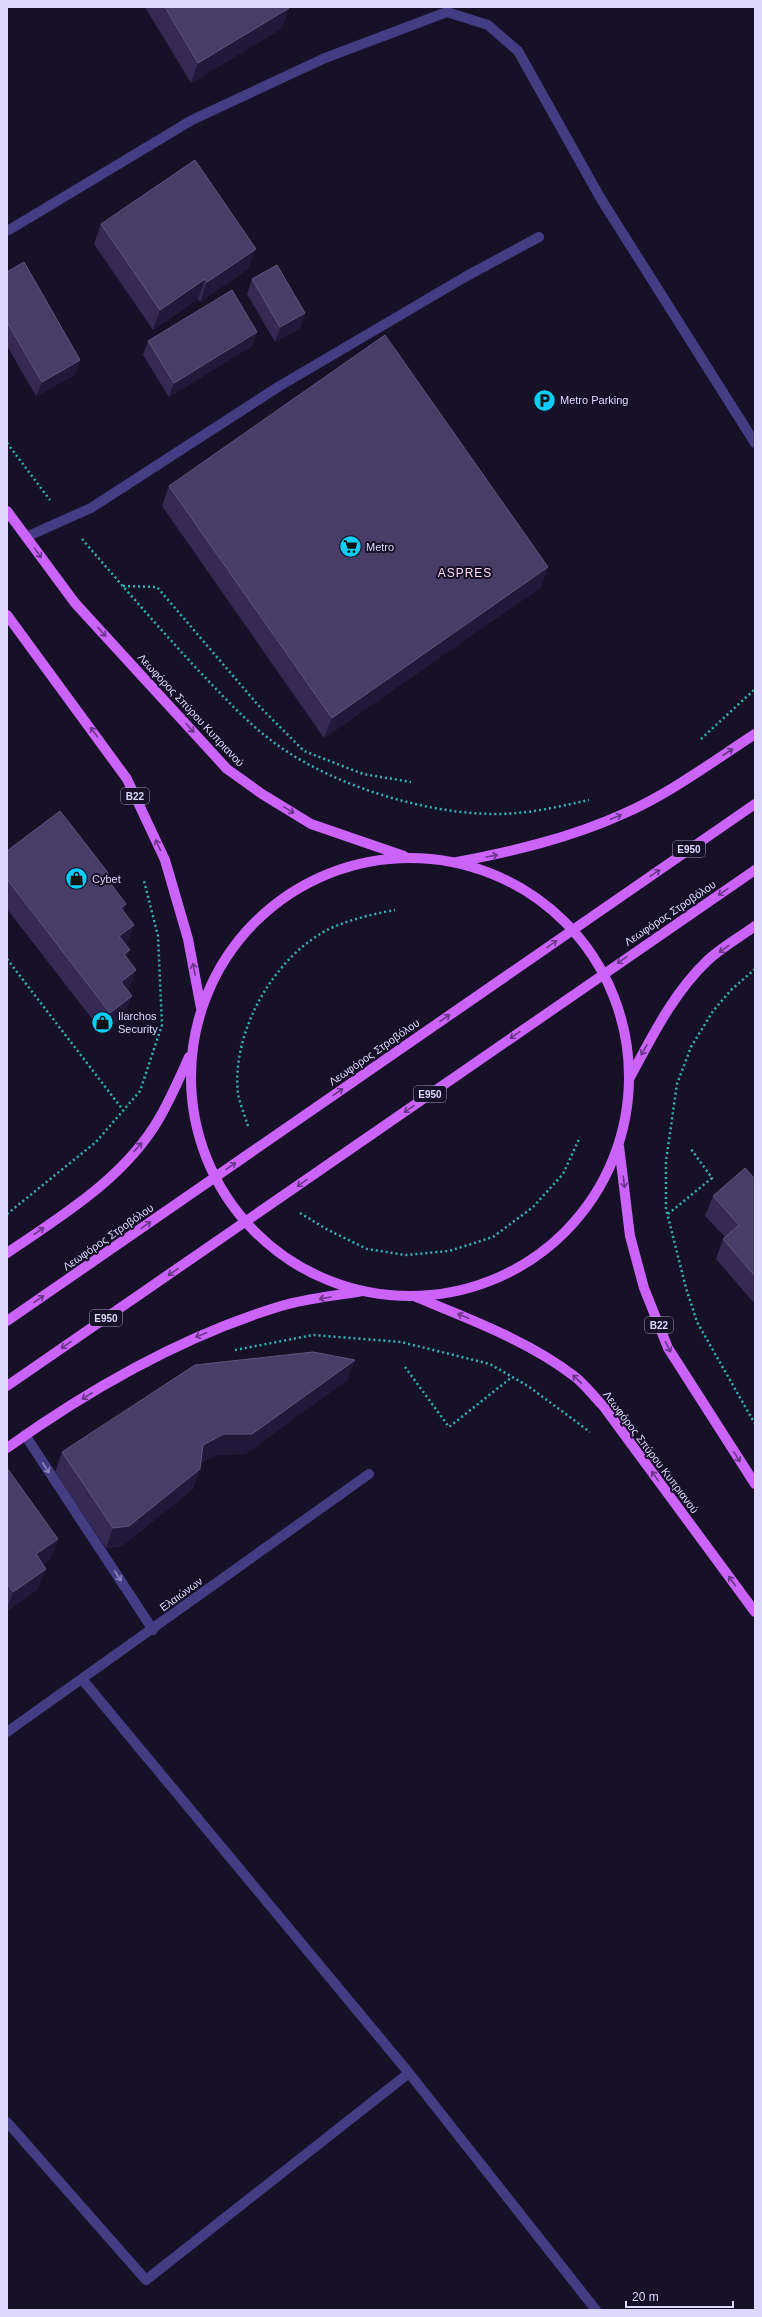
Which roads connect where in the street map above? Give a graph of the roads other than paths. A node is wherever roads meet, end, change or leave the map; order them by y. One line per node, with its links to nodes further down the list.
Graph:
1 (9, 230): 3 (street)
2 (539, 236): 5 (street)
3 (755, 443)
4 (7, 510): 5 (main road, Λεωφόρος Σπύρου Κυπριανού)
5 (26, 537): 9 (main road, Λεωφόρος Σπύρου Κυπριανού, one-way to 9)
6 (7, 615): 13 (main road, B22, one-way to 6)
7 (755, 734): 10 (main road, one-way to 7)
8 (755, 804): 20 (main road, Λεωφόρος Στροβόλου / E950, one-way to 8)
9 (409, 858): 10 (main road); 13 (main road)
10 (453, 862): 15 (main road)
11 (755, 870): 21 (main road, Λεωφόρος Στροβόλου / E950, one-way to 21)
12 (755, 926): 15 (main road, one-way to 15)
13 (201, 1008): 14 (main road)
14 (191, 1053): 17 (main road, one-way to 14); 18 (main road)
15 (629, 1079): 16 (main road)
16 (619, 1144): 19 (main road); 25 (main road, B22, one-way to 25)
17 (7, 1254)
18 (364, 1291): 19 (main road); 22 (main road, one-way to 22)
19 (414, 1296): 26 (main road, Λεωφόρος Σπύρου Κυπριανού, one-way to 19)
20 (7, 1321)
21 (7, 1386)
22 (25, 1435): 23 (main road); 27 (street, one-way to 27)
23 (7, 1448)
24 (369, 1474): 27 (street, Ελαιώνων)
25 (755, 1484)
26 (755, 1612)
27 (153, 1630): 28 (street, Ελαιώνων)
28 (82, 1679): 29 (street, Ελαιώνων); 30 (street)
29 (7, 1732)
30 (409, 2073): 31 (street); 32 (street)
31 (7, 2122)
32 (596, 2310)

